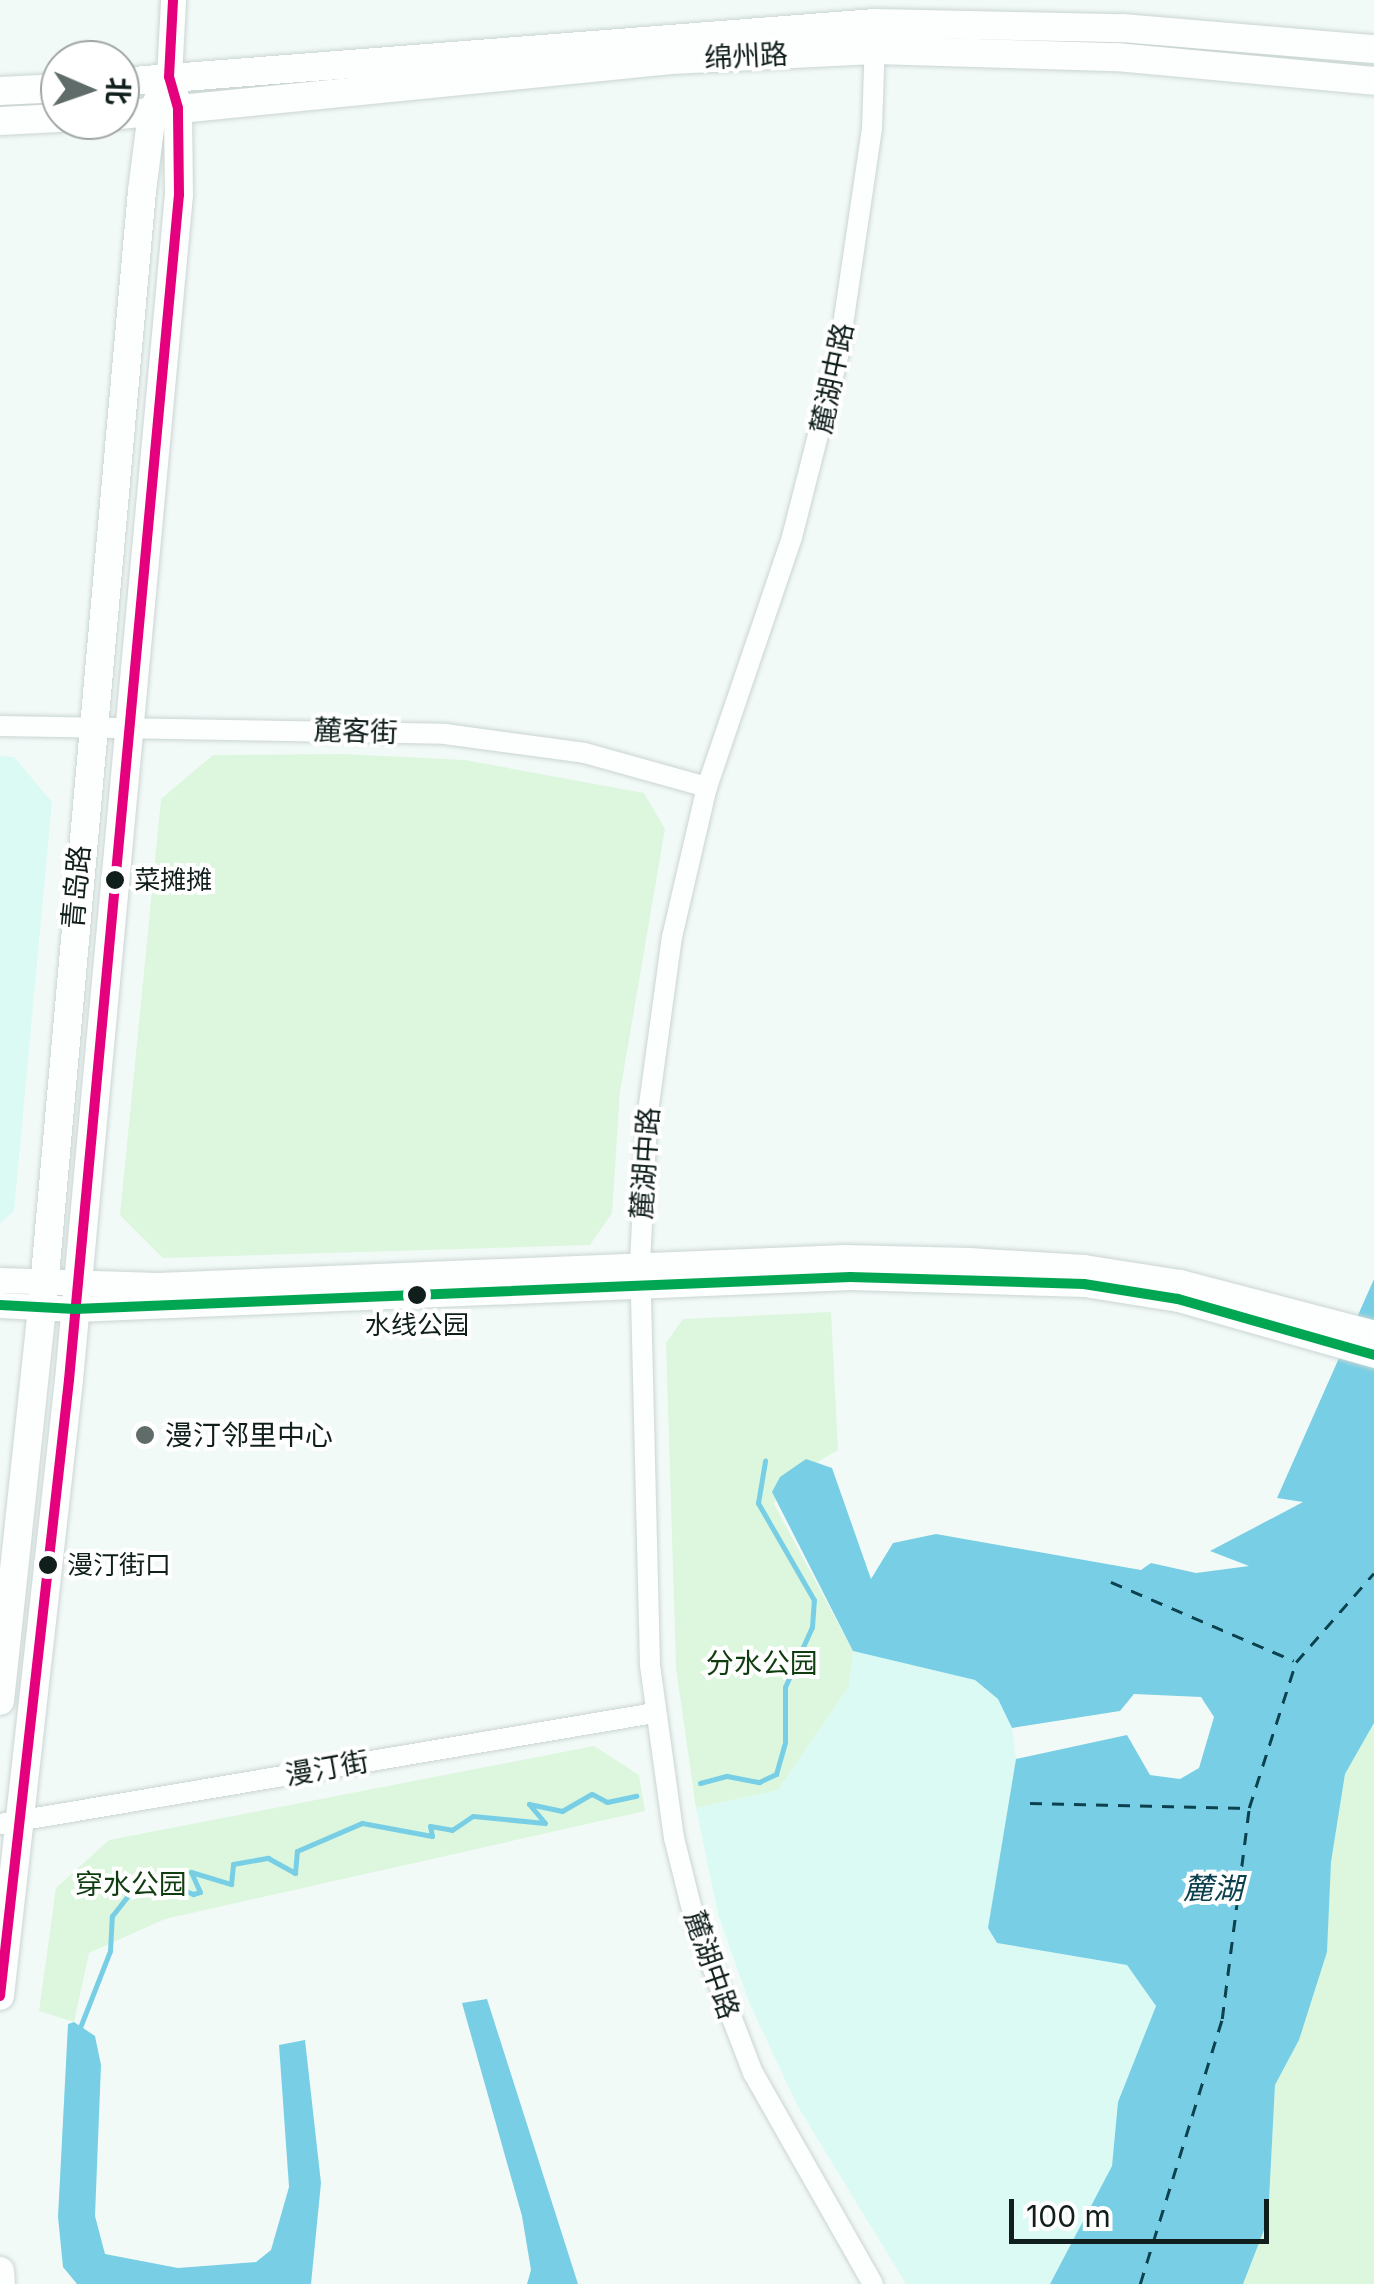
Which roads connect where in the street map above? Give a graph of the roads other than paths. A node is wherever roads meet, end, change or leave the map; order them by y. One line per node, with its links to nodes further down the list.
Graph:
1 (173, 0): 4 (street, 青岛路)
2 (875, 36): 3 (main road, 绵州路); 4 (main road, 绵州路); 6 (main road, 绵州路); 9 (main road, 绵州路); 16 (street, 麓湖中路)
3 (1374, 49)
4 (169, 77): 5 (main road, 绵州路); 9 (main road, 青岛路)
5 (140, 80)
6 (1374, 81)
7 (40, 89): 8 (main road)
8 (0, 91)
9 (165, 111): 10 (main road, 绵州路); 14 (main road, 青岛路); 15 (main road, 青岛路)
10 (140, 113)
11 (40, 119): 12 (main road)
12 (0, 121)
13 (0, 726): 15 (street, 麓客街)
14 (128, 727): 15 (street, 麓客街); 16 (street, 麓客街); 20 (main road, 青岛路)
15 (90, 728): 19 (main road, 青岛路)
16 (707, 788): 17 (street, 麓湖中路)
17 (640, 1275): 20 (street); 22 (street); 26 (street, 麓湖中路)
18 (0, 1280): 19 (street)
19 (43, 1296): 20 (street); 21 (street); 25 (main road, 青岛路)
20 (76, 1297): 27 (main road, 青岛路)
21 (0, 1306)
22 (1280, 1318): 23 (street); 24 (street)
23 (1374, 1333)
24 (1374, 1356)
25 (0, 1701)
26 (654, 1713): 27 (street, 漫汀街); 31 (street, 麓湖中路)
27 (10, 1823): 28 (main road, 青岛路)
28 (0, 1996)
29 (0, 2270): 30 (main road)
30 (1, 2284)
31 (873, 2284)

